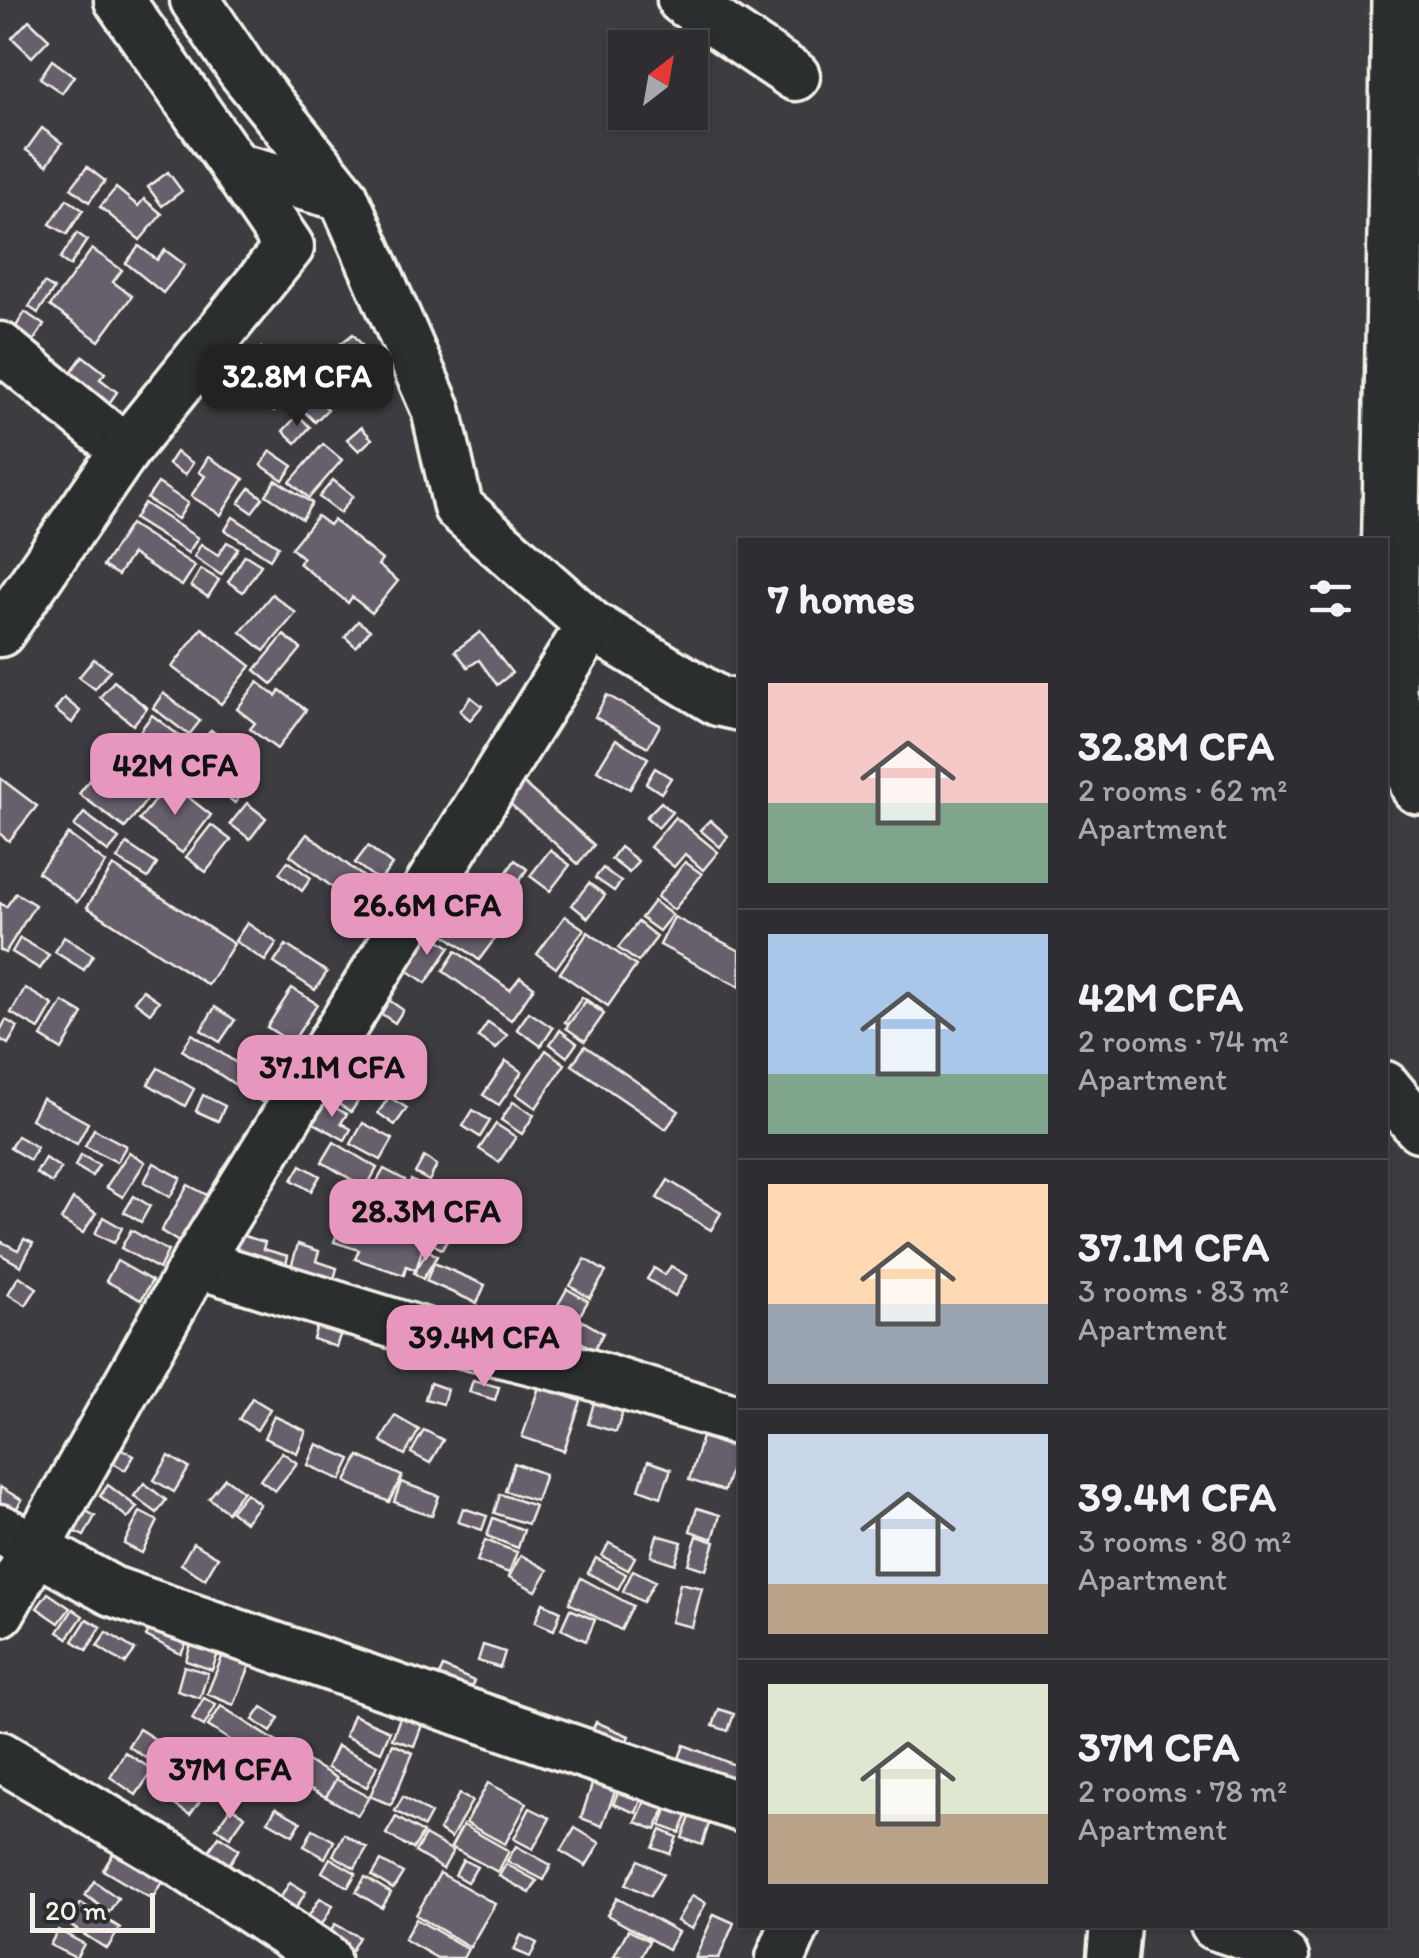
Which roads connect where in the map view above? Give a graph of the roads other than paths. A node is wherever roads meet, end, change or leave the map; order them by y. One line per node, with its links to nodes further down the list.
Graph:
1 (119, 0): 6 (street)
2 (196, 0): 7 (street)
3 (682, 0): 5 (street)
4 (1400, 0): 13 (main road)
5 (795, 76)
6 (235, 167): 7 (street); 9 (street)
7 (343, 196): 10 (street)
8 (0, 347): 9 (street)
9 (125, 450): 11 (street)
10 (591, 625): 12 (street); 16 (street)
11 (0, 632)
12 (738, 706)
13 (1419, 786)
14 (1388, 1090): 15 (street)
15 (1419, 1127)
16 (196, 1263): 17 (street); 18 (street)
17 (738, 1420)
18 (17, 1538): 19 (street); 21 (street)
19 (0, 1612)
20 (0, 1756): 25 (street)
21 (738, 1807)
22 (793, 1928): 26 (street)
23 (1115, 1928): 27 (street)
24 (1223, 1928): 28 (street)
25 (326, 1958)
26 (781, 1958)
27 (1112, 1958)
28 (1284, 1958)

